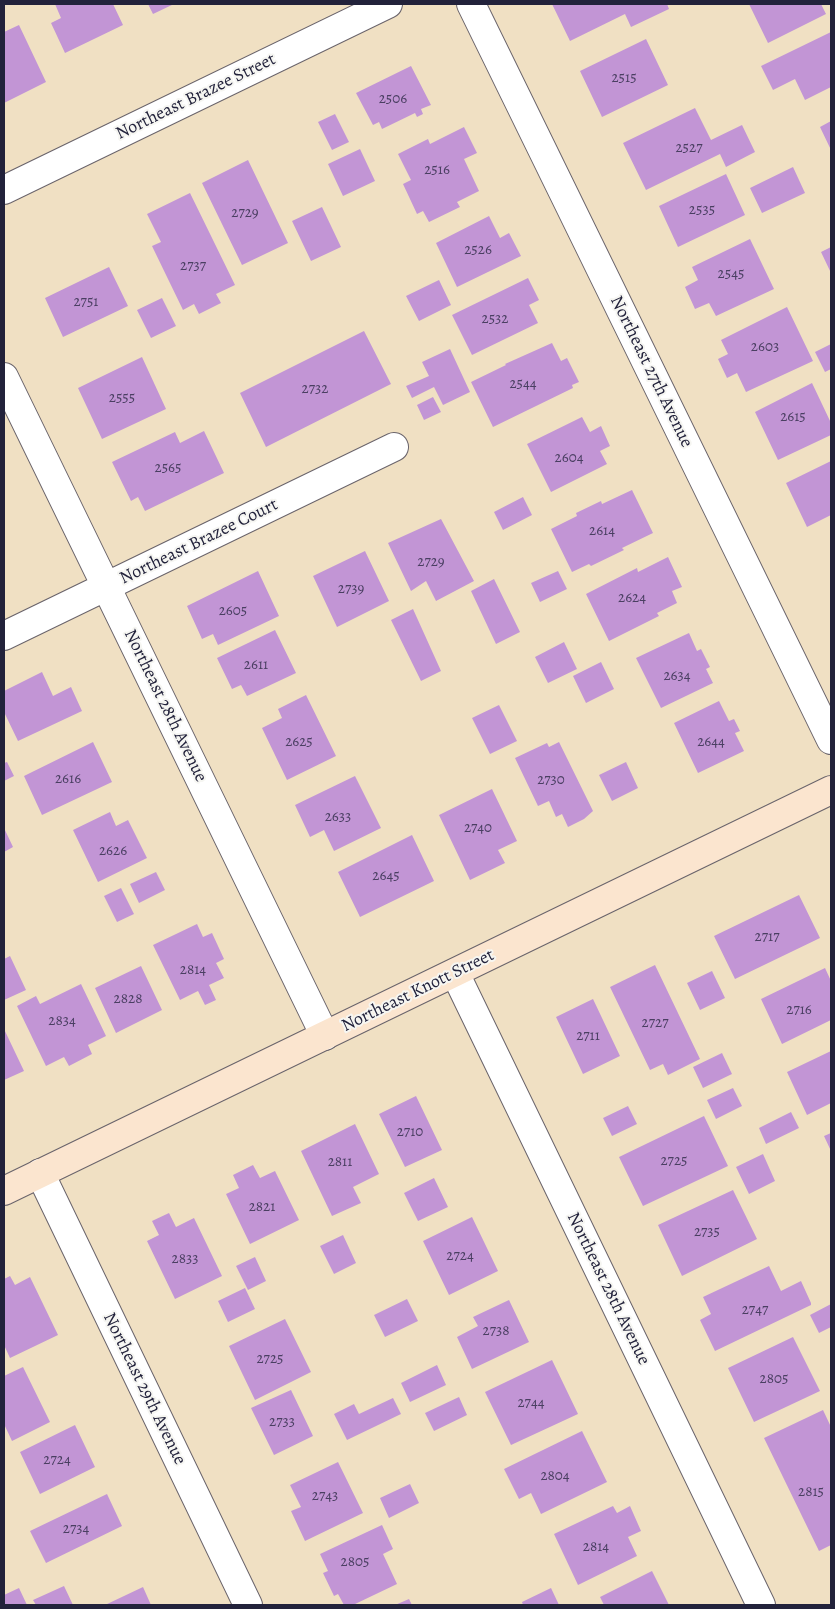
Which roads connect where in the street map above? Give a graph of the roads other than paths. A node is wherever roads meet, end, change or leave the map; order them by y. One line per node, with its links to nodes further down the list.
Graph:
1 (388, 4): 3 (street, Northeast Brazee Street)
2 (471, 4): 8 (street, Northeast 27th Avenue)
3 (4, 190)
4 (4, 377): 6 (street, Northeast 28th Avenue)
5 (394, 447): 6 (street, Northeast Brazee Court)
6 (106, 586): 7 (street, Northeast Brazee Court); 11 (street, Northeast 28th Avenue)
7 (4, 636)
8 (831, 740)
9 (831, 790): 10 (street, Northeast Knott Street)
10 (455, 973): 11 (street, Northeast Knott Street); 15 (street, Northeast 28th Avenue)
11 (325, 1036): 12 (street, Northeast Knott Street)
12 (40, 1173): 13 (street, Northeast Knott Street); 14 (street, Northeast 29th Avenue)
13 (4, 1191)
14 (248, 1605)
15 (762, 1605)

